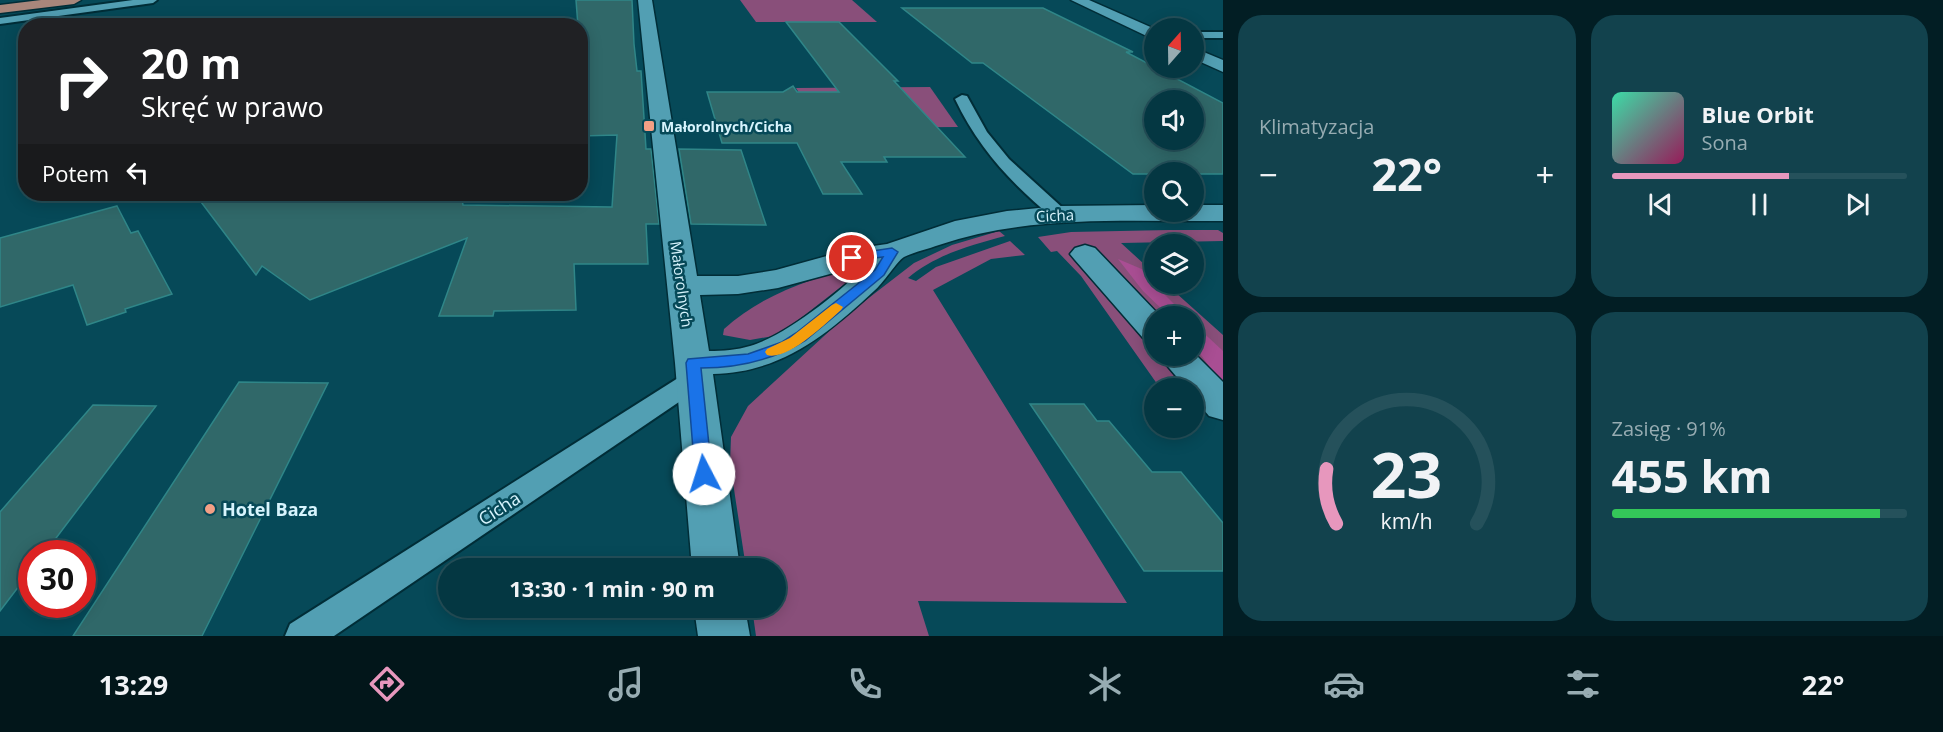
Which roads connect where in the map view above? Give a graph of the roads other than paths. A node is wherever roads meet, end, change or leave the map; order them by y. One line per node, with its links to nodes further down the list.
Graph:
1 (41, 0): 6 (main road)
2 (74, 0): 6 (main road)
3 (153, 0): 7 (lane)
4 (645, 0): 20 (street, Małorolnych)
5 (1078, 0): 10 (street)
6 (0, 7)
7 (22, 18)
8 (18, 19): 9 (lane)
9 (0, 21)
10 (1144, 30)
11 (1204, 35): 12 (lane)
12 (1223, 35)
13 (1204, 58): 14 (street)
14 (1223, 67)
15 (962, 99): 17 (lane)
16 (1223, 213): 17 (street, Cicha)
17 (1059, 214): 18 (street, Cicha)
18 (892, 252): 20 (street, Cicha); 23 (street)
19 (1085, 254): 21 (street)
20 (682, 286): 23 (street, Małorolnych)
21 (1144, 319)
22 (1186, 366): 24 (street)
23 (694, 371): 25 (street, Małorolnych); 27 (lane, Cicha)
24 (1223, 406)
25 (715, 558)
26 (721, 618): 28 (street)
27 (303, 636)
28 (724, 636)

